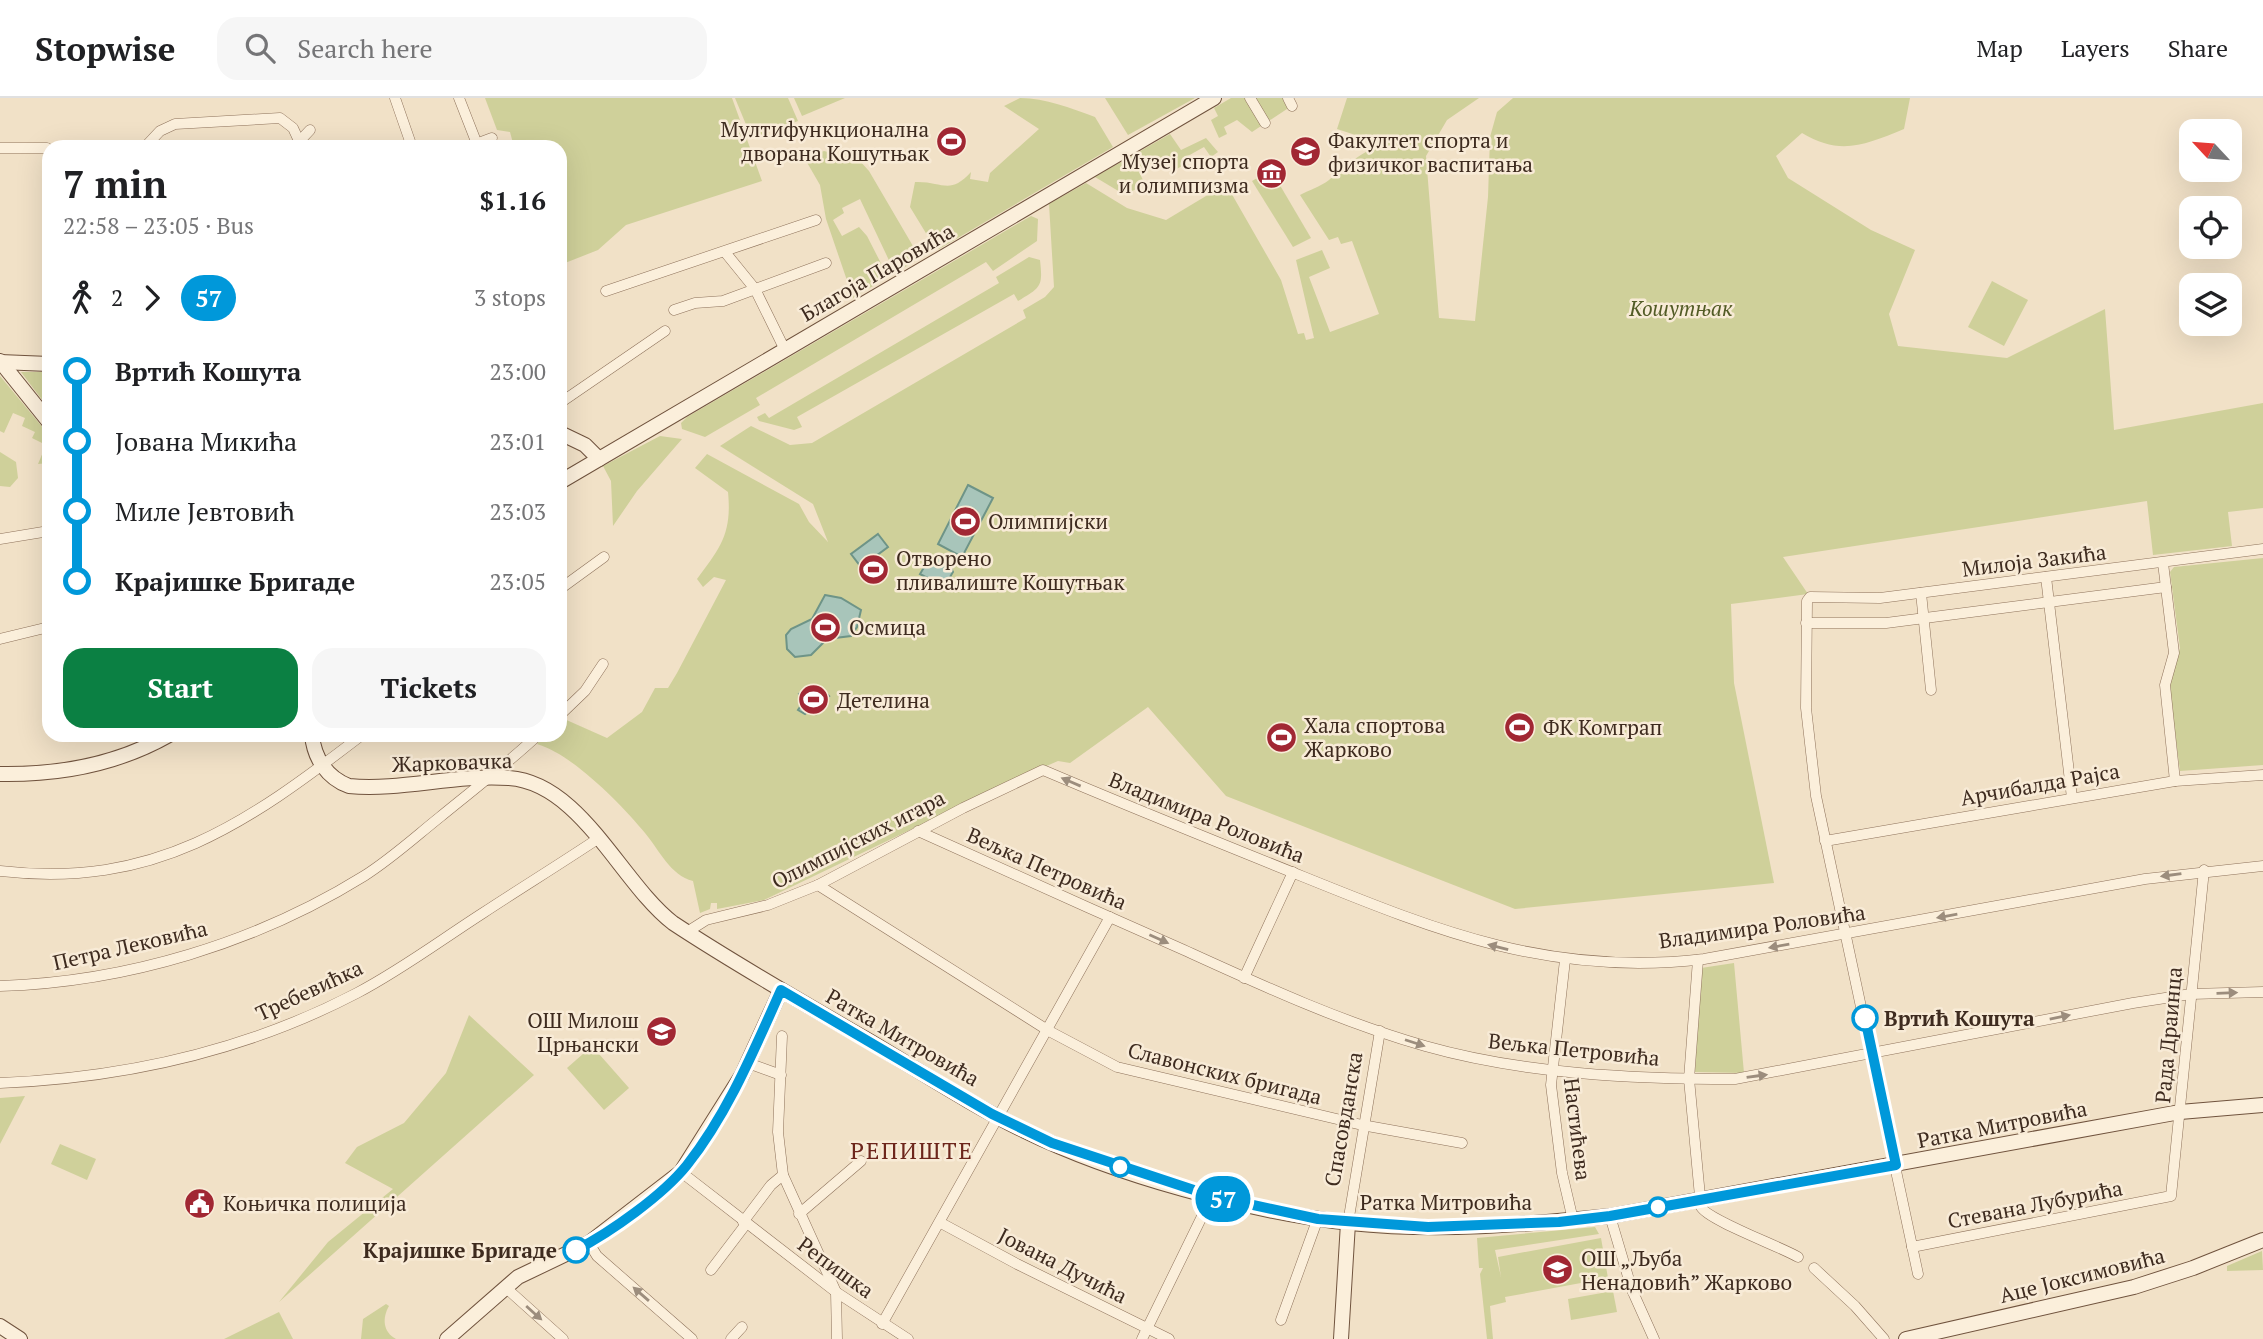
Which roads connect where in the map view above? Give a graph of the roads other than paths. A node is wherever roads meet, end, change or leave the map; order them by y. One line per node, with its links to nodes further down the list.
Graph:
1 (395, 98): 11 (street)
2 (458, 98): 12 (street)
3 (1214, 98): 23 (street, Благоја Паровића)
4 (1250, 98): 5 (street)
5 (1265, 123)
6 (310, 130): 10 (street)
7 (492, 138): 13 (street)
8 (152, 140): 9 (street)
9 (296, 140)
10 (301, 140)
11 (410, 140)
12 (471, 140)
13 (486, 140)
14 (0, 148): 15 (street)
15 (42, 148)
16 (817, 220): 17 (street)
17 (725, 252): 19 (street); 20 (street)
18 (825, 263): 19 (street, Благоја Паровића)
19 (755, 289): 21 (street, Благоја Паровића); 23 (street)
20 (606, 291)
21 (674, 310)
22 (665, 331): 26 (street)
23 (785, 350): 29 (street, Благоја Паровића)
24 (0, 362): 25 (street); 27 (street)
25 (42, 364)
26 (567, 398)
27 (42, 413)
28 (567, 436): 29 (street)
29 (599, 459): 30 (street, Благоја Паровића)
30 (567, 478)
31 (42, 532): 32 (street)
32 (0, 539)
33 (2263, 549): 35 (street, Милоја Закића)
34 (604, 557): 37 (street)
35 (2162, 563): 36 (street, Милоја Закића); 38 (street)
36 (2046, 577): 39 (street, Милоја Закића); 40 (street)
37 (567, 584)
38 (2166, 587): 40 (street, Милоја Закића); 57 (street)
39 (1921, 593): 41 (street); 42 (street, Милоја Закића)
40 (2049, 604): 41 (street, Милоја Закића); 58 (street)
41 (1924, 618): 42 (street, Милоја Закића); 46 (street)
42 (1807, 623): 61 (street)
43 (42, 629): 44 (street)
44 (0, 639)
45 (603, 664): 47 (street)
46 (1931, 690)
47 (567, 708)
48 (156, 742): 54 (street)
49 (314, 742): 52 (street)
50 (353, 742): 52 (street)
51 (530, 742): 56 (street, Петра Лековића)
52 (323, 766): 56 (street, Жарковачка); 64 (street)
53 (1043, 770): 59 (street, Олимпијских игара); 65 (street, Владимира Роловића, one-way to 53)
54 (0, 774)
55 (2263, 775): 57 (street, Арчибалда Рајса)
56 (491, 777): 60 (street, Жарковачка); 73 (street, Петра Лековића)
57 (2175, 780): 58 (street, Арчибалда Рајса)
58 (2072, 798): 61 (street, Арчибалда Рајса)
59 (918, 831): 66 (street, Олимпијских игара); 67 (street, Вељка Петровића)
60 (599, 838): 68 (street, Жарковачка); 85 (street, Требевићка)
61 (1825, 841): 69 (street)
62 (2263, 866): 63 (street, Владимира Роловића)
63 (2204, 870): 69 (street, Владимира Роловића, one-way to 69); 76 (street, Рада Драинца)
64 (0, 872)
65 (1293, 872): 70 (street, Владимира Роловића, one-way to 65); 72 (street)
66 (818, 884): 68 (street, Олимпијских игара); 77 (street, Славонских бригада)
67 (1110, 917): 72 (street, Вељка Петровића, one-way to 72); 77 (street)
68 (687, 932): 74 (street, Ратка Митровића)
69 (1846, 934): 71 (street, Владимира Роловића, one-way to 71); 80 (street)
70 (1564, 960): 71 (street, Владимира Роловића); 82 (street, Настићева)
71 (1698, 960): 84 (street)
72 (1244, 978): 78 (street, Вељка Петровића)
73 (0, 986)
74 (781, 990): 81 (street); 88 (street, Ратка Митровића)
75 (2263, 992): 76 (street, Вељка Петровића, one-way to 75)
76 (2191, 994): 80 (street, Вељка Петровића, one-way to 76); 87 (street, Рада Драинца)
77 (1049, 1031): 88 (street); 89 (street, Славонских бригада)
78 (1380, 1031): 82 (street, Вељка Петровића, one-way to 82); 89 (street, Спасовданска)
79 (782, 1036): 83 (street)
80 (1873, 1052): 84 (street, Вељка Петровића, one-way to 80); 92 (street)
81 (748, 1063): 83 (street); 93 (street)
82 (1551, 1069): 84 (street, Вељка Петровића); 101 (street, Настићева)
83 (781, 1075): 94 (street)
84 (1689, 1079): 96 (street)
85 (0, 1083)
86 (2263, 1105): 87 (street, Ратка Митровића)
87 (2180, 1112): 92 (street, Ратка Митровића); 97 (street, Рада Драинца)
88 (1000, 1118): 95 (street, Ратка Митровића); 103 (street)
89 (1362, 1125): 90 (street, Славонских бригада); 104 (street, Спасовданска)
90 (1462, 1143)
91 (861, 1161): 98 (street)
92 (1896, 1165): 96 (street, Ратка Митровића); 107 (street)
93 (681, 1172): 102 (street, Репишка); 106 (street)
94 (783, 1175): 98 (street); 102 (street)
95 (1212, 1196): 100 (street, Ратка Митровића); 118 (street)
96 (1699, 1199): 99 (street, Ратка Митровића); 108 (street)
97 (2165, 1199): 107 (street, Стевана Лубурића)
98 (799, 1214): 113 (street)
99 (1610, 1216): 101 (street, Ратка Митровића); 129 (street)
100 (1318, 1219): 104 (street, Ратка Митровића); 114 (street)
101 (1573, 1220): 104 (street, Ратка Митровића)
102 (745, 1223): 110 (street); 113 (street, Репишка)
103 (941, 1223): 115 (street); 118 (street, Јована Дучића)
104 (1348, 1223): 128 (street, Спасовданска)
105 (2263, 1240): 131 (street, Аце Јоксимовића)
106 (589, 1243): 112 (street); 122 (street, one-way to 106)
107 (1912, 1247): 111 (street)
108 (1798, 1257)
109 (1814, 1268): 130 (street)
110 (711, 1270)
111 (1917, 1274)
112 (505, 1287): 119 (street); 121 (street, one-way to 121)
113 (836, 1292): 115 (street, Репишка); 124 (street)
114 (1281, 1320)
115 (883, 1324): 125 (street, Репишка)
116 (0, 1326): 120 (street)
117 (742, 1326): 123 (street)
118 (1148, 1329): 126 (street); 127 (street, Јована Дучића)
119 (450, 1338)
120 (20, 1339)
121 (563, 1339)
122 (692, 1339)
123 (731, 1339)
124 (838, 1339)
125 (908, 1339)
126 (1142, 1339)
127 (1168, 1339)
128 (1341, 1339)
129 (1654, 1339)
130 (1884, 1339)
131 (1906, 1339)

